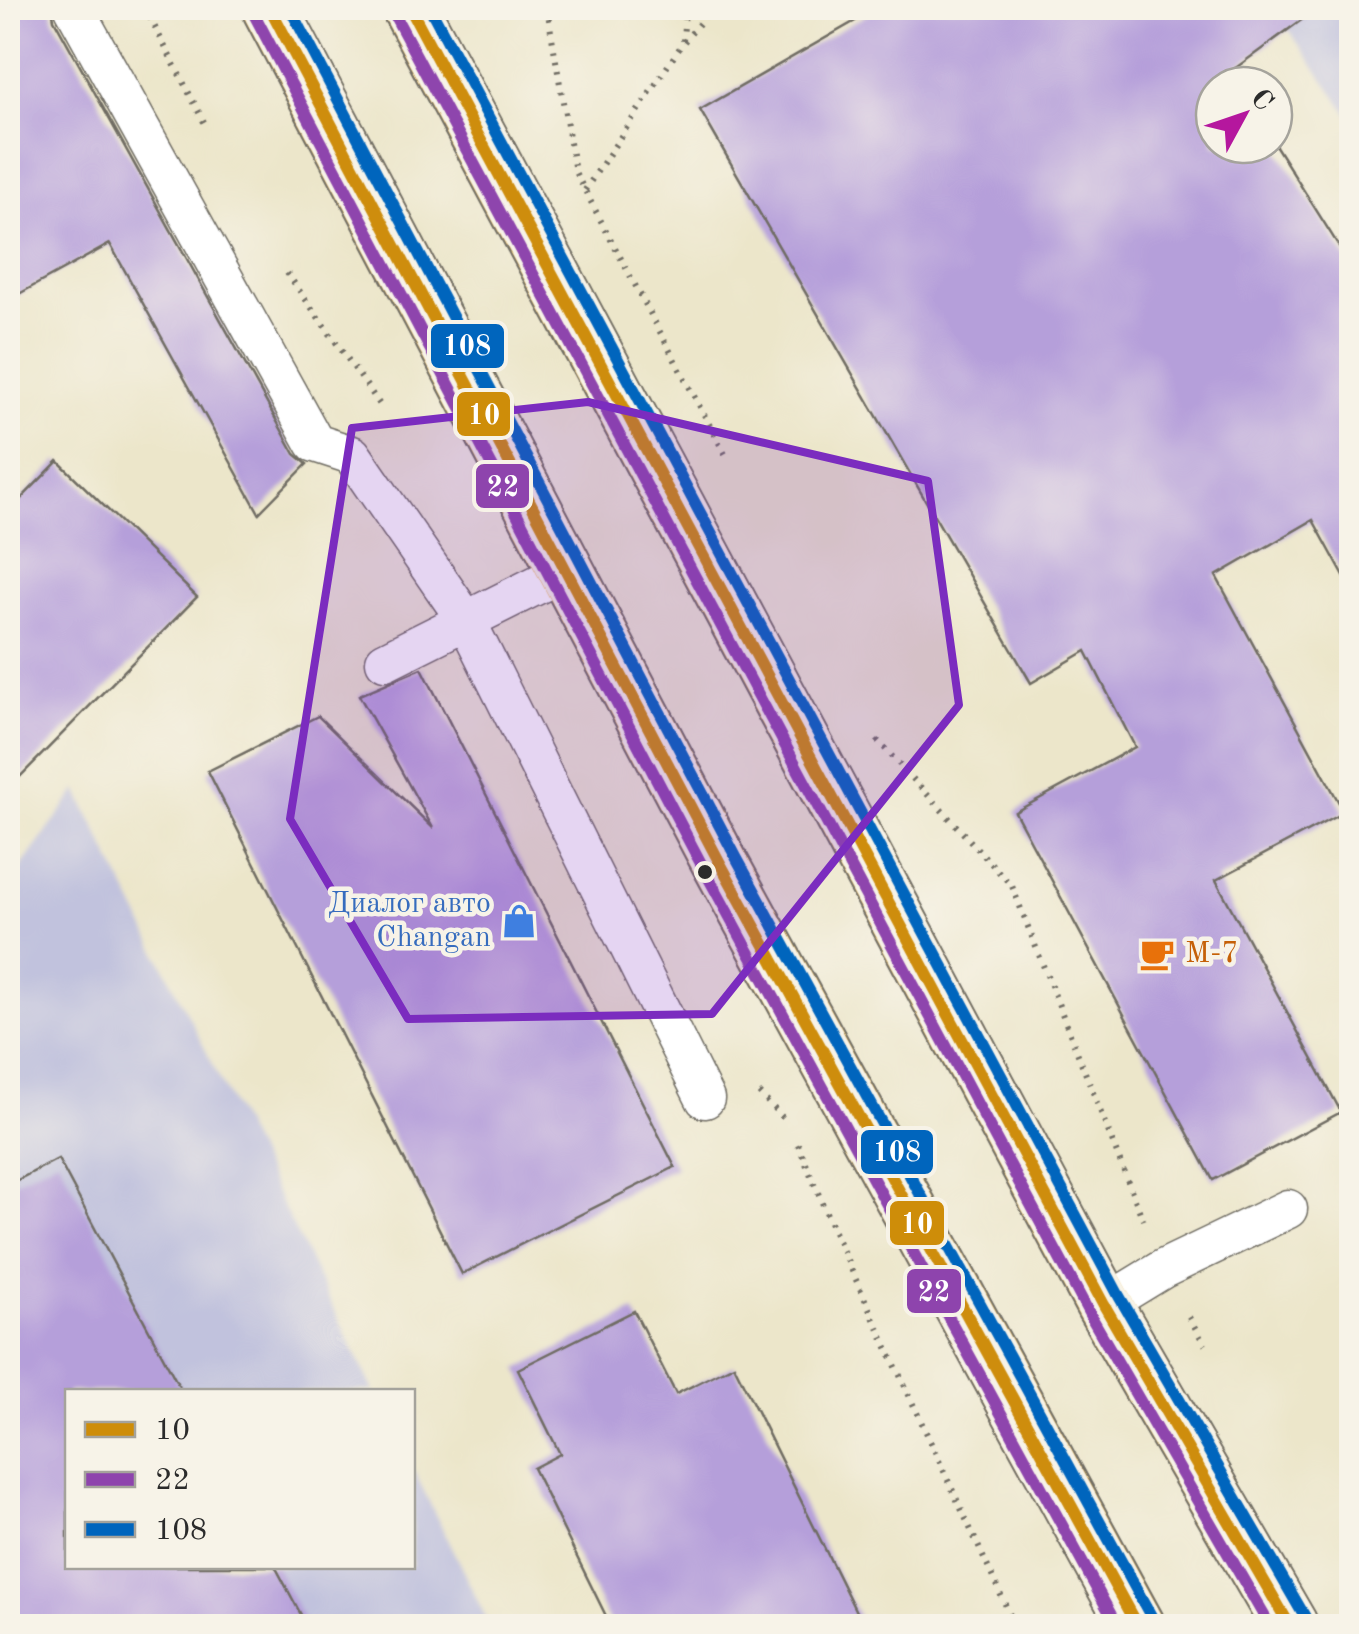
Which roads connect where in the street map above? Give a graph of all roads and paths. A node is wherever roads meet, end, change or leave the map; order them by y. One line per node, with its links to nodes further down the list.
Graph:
1 (74, 8): 13 (lane)
2 (145, 8): 9 (path)
3 (270, 8): 12 (main road)
4 (410, 8): 19 (main road)
5 (546, 8): 10 (path)
6 (685, 8): 8 (path)
7 (712, 8): 8 (path)
8 (683, 44): 10 (path)
9 (209, 131)
10 (585, 190): 11 (path)
11 (728, 460)
12 (565, 571): 13 (lane); 21 (main road)
13 (466, 620): 14 (lane); 16 (lane)
14 (384, 661)
15 (867, 730): 18 (path)
16 (705, 1099)
17 (1288, 1209): 18 (lane)
18 (1163, 1269): 19 (lane); 20 (path)
19 (1104, 1306): 22 (main road)
20 (1207, 1348)
21 (1134, 1626)
22 (1290, 1626)

